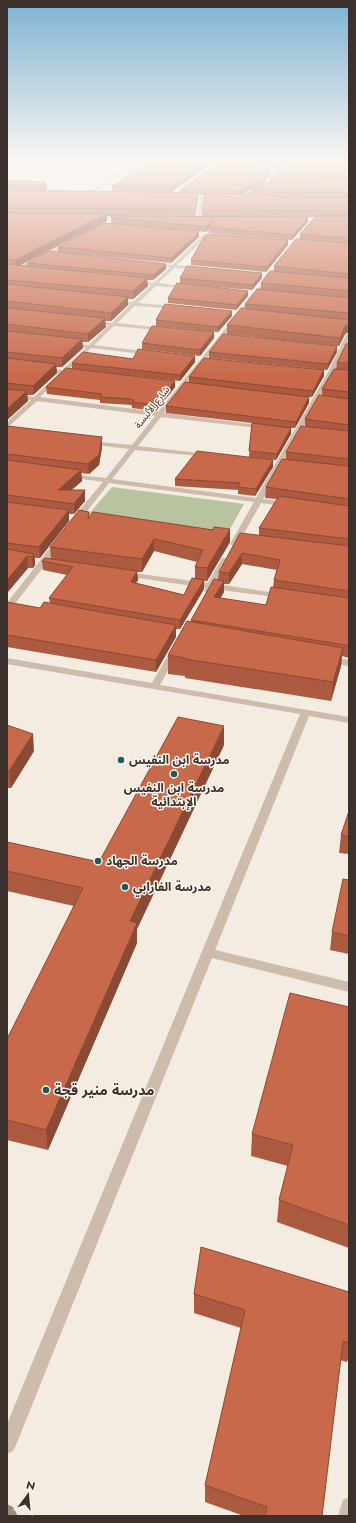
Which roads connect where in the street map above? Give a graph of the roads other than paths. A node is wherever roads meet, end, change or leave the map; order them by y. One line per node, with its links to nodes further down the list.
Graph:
1 (304, 232): 7 (street, شارع الألبسة)
2 (198, 234): 3 (street)
3 (206, 235): 4 (street); 12 (street)
4 (213, 236)
5 (76, 240): 9 (street)
6 (287, 243): 7 (street)
7 (294, 243): 8 (street); 19 (street, شارع الألبسة)
8 (302, 244)
9 (48, 254): 10 (street); 15 (street)
10 (56, 254)
11 (150, 264): 12 (street)
12 (173, 266): 14 (street); 22 (street)
13 (7, 269): 15 (street)
14 (205, 269)
15 (15, 270): 16 (street); 17 (street)
16 (31, 272)
17 (7, 274)
18 (261, 275): 19 (street)
19 (269, 276): 20 (street); 25 (street, شارع الألبسة)
20 (276, 276)
21 (131, 282): 22 (street)
22 (154, 285): 23 (street); 28 (street)
23 (193, 288)
24 (247, 293): 25 (street)
25 (254, 294): 26 (street); 31 (street, شارع الألبسة)
26 (262, 295)
27 (110, 301): 28 (street)
28 (134, 304): 29 (street); 34 (street)
29 (179, 308)
30 (231, 314): 31 (street)
31 (238, 314): 32 (street); 38 (street, شارع الألبسة)
32 (246, 315)
33 (82, 321): 34 (street)
34 (113, 325): 35 (street); 41 (street)
35 (174, 332)
36 (213, 336): 38 (street)
37 (349, 336): 42 (street)
38 (220, 337): 39 (street); 45 (street, شارع الألبسة)
39 (228, 338)
40 (68, 343): 41 (street)
41 (90, 346): 43 (street); 48 (street)
42 (342, 349): 63 (street)
43 (157, 354)
44 (194, 359): 45 (street)
45 (202, 360): 46 (street); 51 (street, شارع الألبسة)
46 (209, 361)
47 (36, 368): 48 (street)
48 (64, 371): 49 (street); 54 (street)
49 (80, 373)
50 (174, 385): 51 (street)
51 (182, 386): 52 (street); 55 (street, شارع الألبسة)
52 (190, 386)
53 (7, 394): 54 (street)
54 (36, 399): 55 (street); 56 (street)
55 (159, 415): 57 (street); 59 (street, شارع الألبسة)
56 (7, 426)
57 (274, 429)
58 (78, 441): 59 (street)
59 (133, 448): 60 (street); 62 (street, شارع الألبسة)
60 (217, 457)
61 (61, 474): 62 (street)
62 (107, 481): 63 (street); 65 (street, شارع الألبسة)
63 (258, 501): 64 (street); 68 (street)
64 (296, 506)
65 (75, 521)
66 (62, 538): 71 (street)
67 (119, 573): 68 (street)
68 (211, 586): 69 (street); 70 (street)
69 (288, 597)
70 (204, 598)
71 (10, 606)
72 (180, 641): 76 (street)
73 (318, 658): 75 (street)
74 (7, 661): 76 (street)
75 (349, 663)
76 (154, 687): 77 (street)
77 (306, 712): 78 (street); 79 (street)
78 (349, 720)
79 (208, 953): 80 (street); 81 (street)
80 (349, 987)
81 (7, 1445)
82 (349, 1506): 85 (street)
83 (7, 1513): 84 (main road)
84 (9, 1516)
85 (347, 1516)

